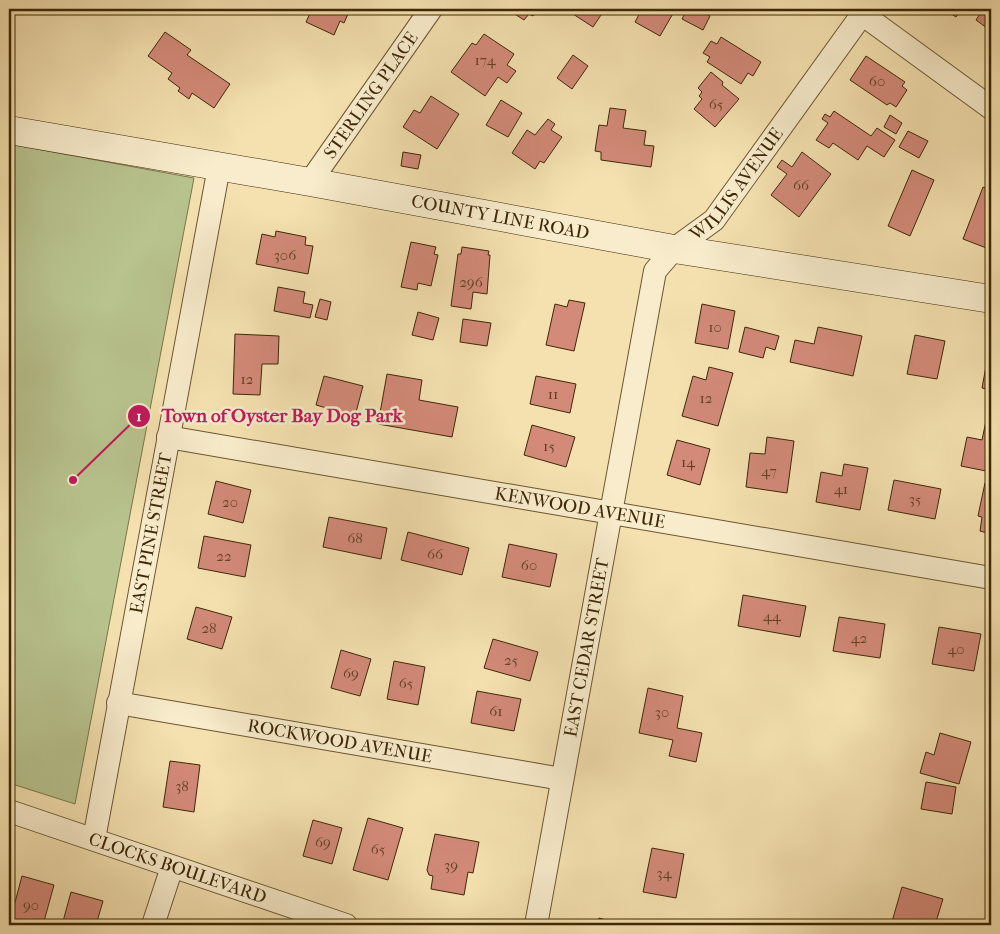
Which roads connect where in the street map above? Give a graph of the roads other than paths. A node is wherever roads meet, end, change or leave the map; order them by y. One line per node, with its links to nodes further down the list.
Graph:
1 (431, 9): 6 (street, STERLING PLACE)
2 (864, 11): 3 (street); 7 (street, WILLIS AVENUE)
3 (991, 108)
4 (9, 130): 5 (main road, COUNTY LINE ROAD)
5 (219, 167): 6 (main road, COUNTY LINE ROAD); 10 (street, EAST PINE STREET)
6 (310, 182): 7 (main road, COUNTY LINE ROAD)
7 (674, 249): 8 (main road, COUNTY LINE ROAD); 9 (street, WILLIS AVENUE)
8 (991, 299)
9 (637, 368): 11 (street, EAST CEDAR STREET)
10 (168, 437): 11 (street, KENWOOD AVENUE); 13 (street, EAST PINE STREET)
11 (611, 513): 12 (street, KENWOOD AVENUE); 14 (street, EAST CEDAR STREET)
12 (991, 578)
13 (118, 703): 14 (street, ROCKWOOD AVENUE); 16 (street, EAST PINE STREET)
14 (562, 779): 20 (street, EAST CEDAR STREET)
15 (9, 811): 16 (street, CLOCKS BOULEVARD)
16 (94, 839): 17 (street, CLOCKS BOULEVARD)
17 (172, 867): 18 (street); 19 (street, CLOCKS BOULEVARD)
18 (152, 925)
19 (346, 925)
20 (536, 925)

